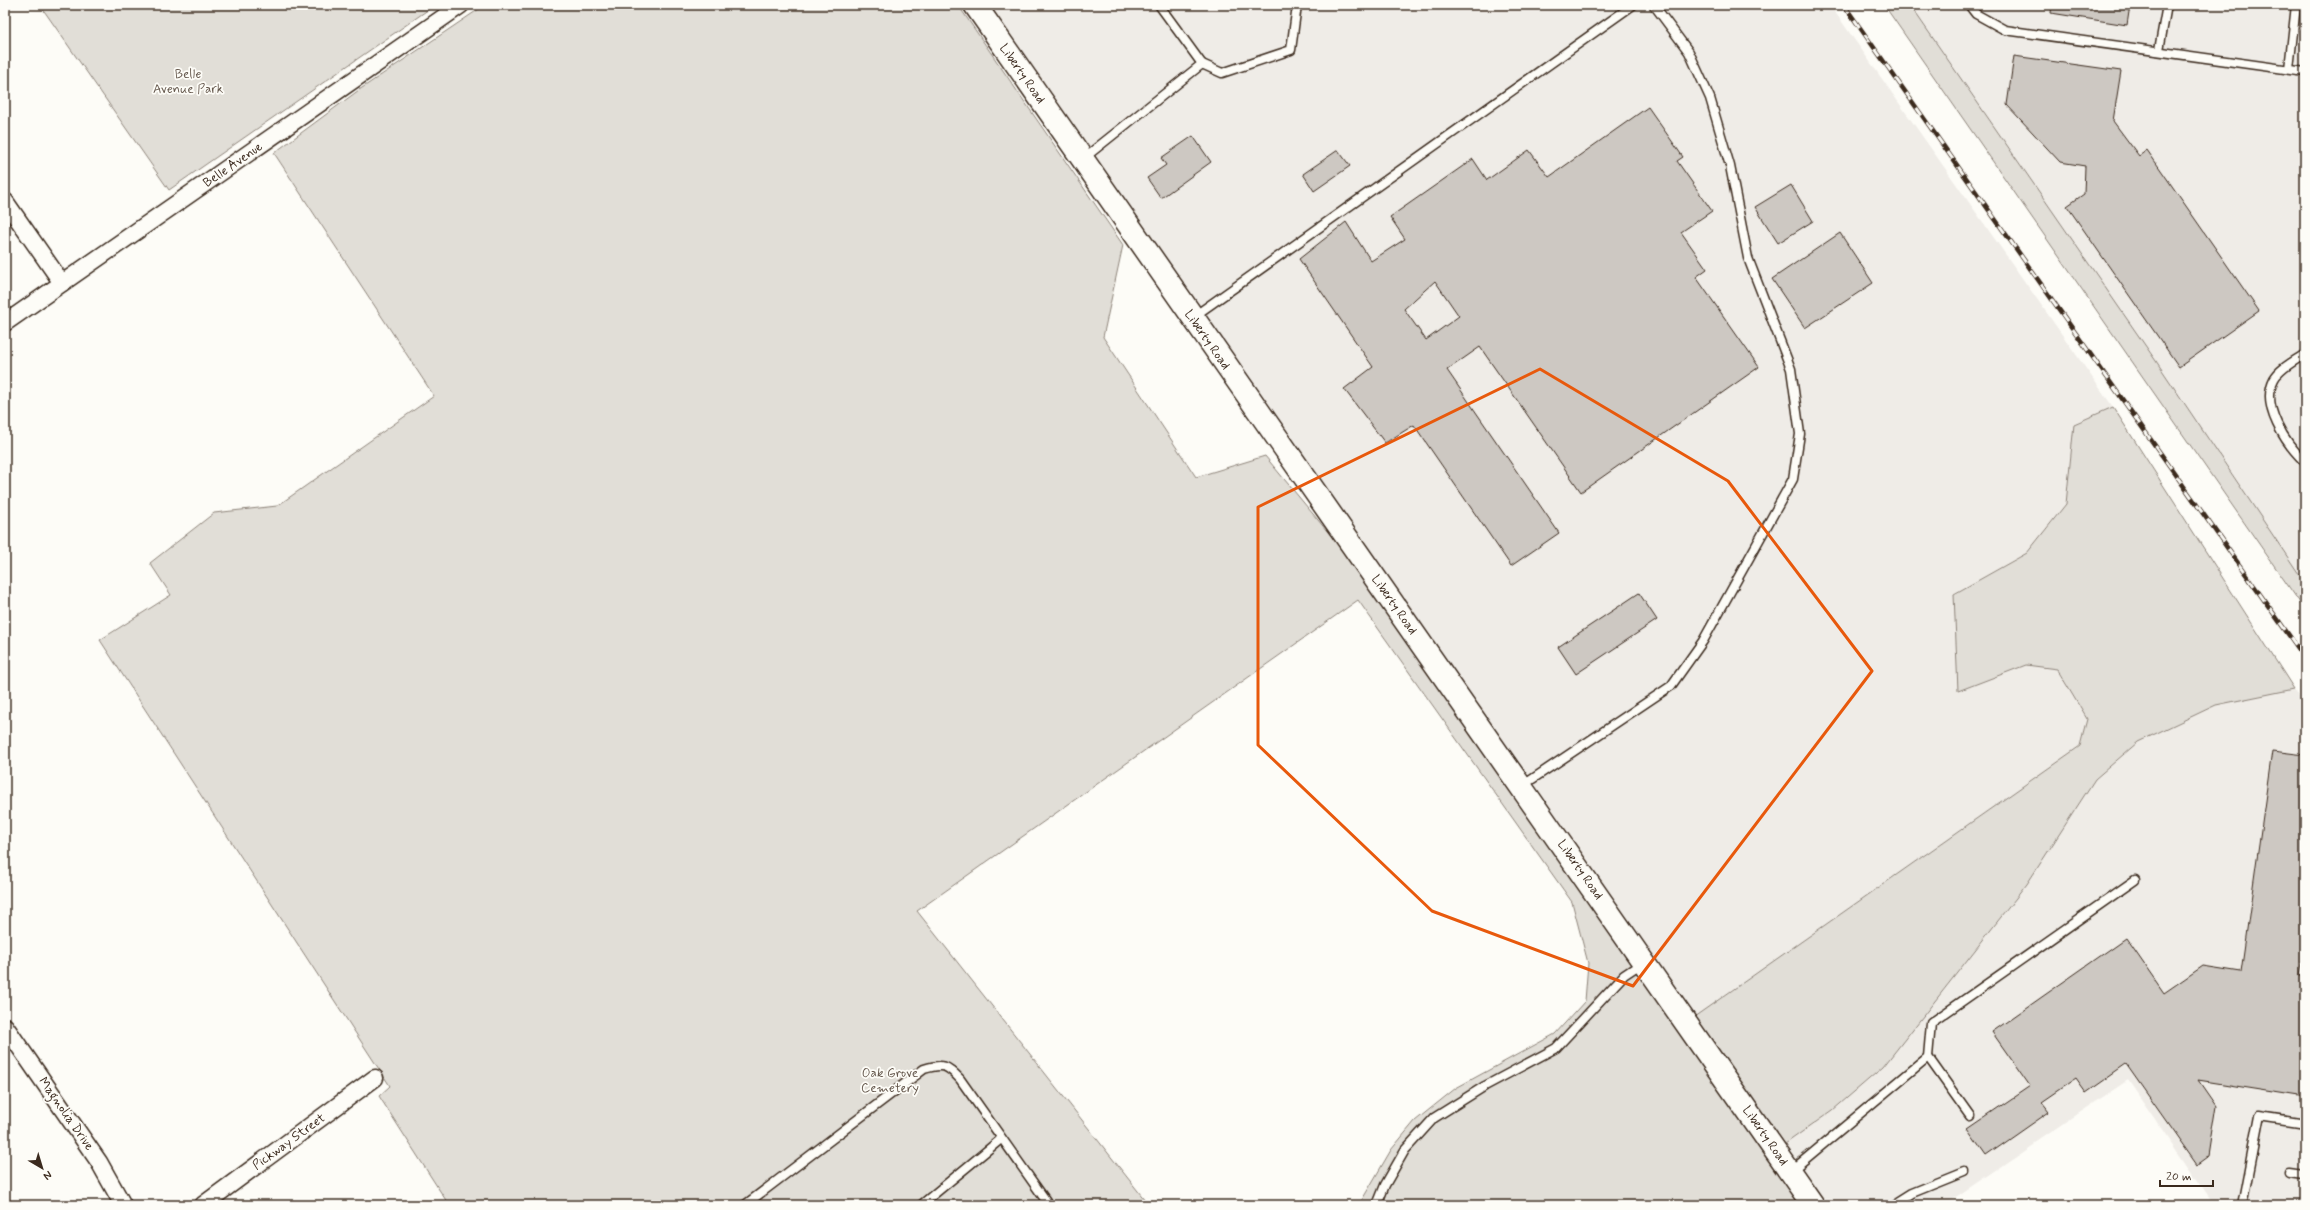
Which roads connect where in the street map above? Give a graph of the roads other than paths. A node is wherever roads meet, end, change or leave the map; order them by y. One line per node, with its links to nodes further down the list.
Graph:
1 (461, 5): 16 (street, Belle Avenue)
2 (974, 5): 14 (street, Liberty Road)
3 (1159, 5): 11 (lane)
4 (1297, 5): 11 (lane)
5 (1632, 5): 17 (lane)
6 (1654, 5): 21 (lane)
7 (1969, 5): 10 (lane)
8 (2167, 5): 10 (lane)
9 (2296, 5): 12 (lane)
10 (2158, 50): 12 (lane)
11 (1202, 64): 14 (lane)
12 (2289, 69): 13 (lane)
13 (2305, 72)
14 (1082, 160): 17 (street, Liberty Road)
15 (5, 201): 16 (street)
16 (62, 283): 18 (street, Belle Avenue)
17 (1192, 318): 21 (street, Liberty Road)
18 (5, 323)
19 (2305, 354): 20 (lane)
20 (2305, 462)
21 (1521, 786): 23 (street, Liberty Road)
22 (2135, 880): 25 (lane)
23 (1644, 962): 30 (street, Liberty Road); 39 (lane)
24 (5, 1026): 34 (street, Magnolia Drive)
25 (1928, 1057): 27 (lane); 30 (lane)
26 (375, 1078): 35 (street, Pickway Street)
27 (1970, 1116)
28 (2305, 1124): 42 (lane)
29 (1001, 1139): 36 (lane); 37 (lane); 38 (lane)
30 (1790, 1172): 40 (street, Liberty Road)
31 (1964, 1172): 41 (lane)
32 (2291, 1173): 33 (lane)
33 (2305, 1175)
34 (124, 1205)
35 (203, 1205)
36 (745, 1205)
37 (921, 1205)
38 (1049, 1205)
39 (1377, 1205)
40 (1814, 1205)
41 (1893, 1205)
42 (2242, 1205)

